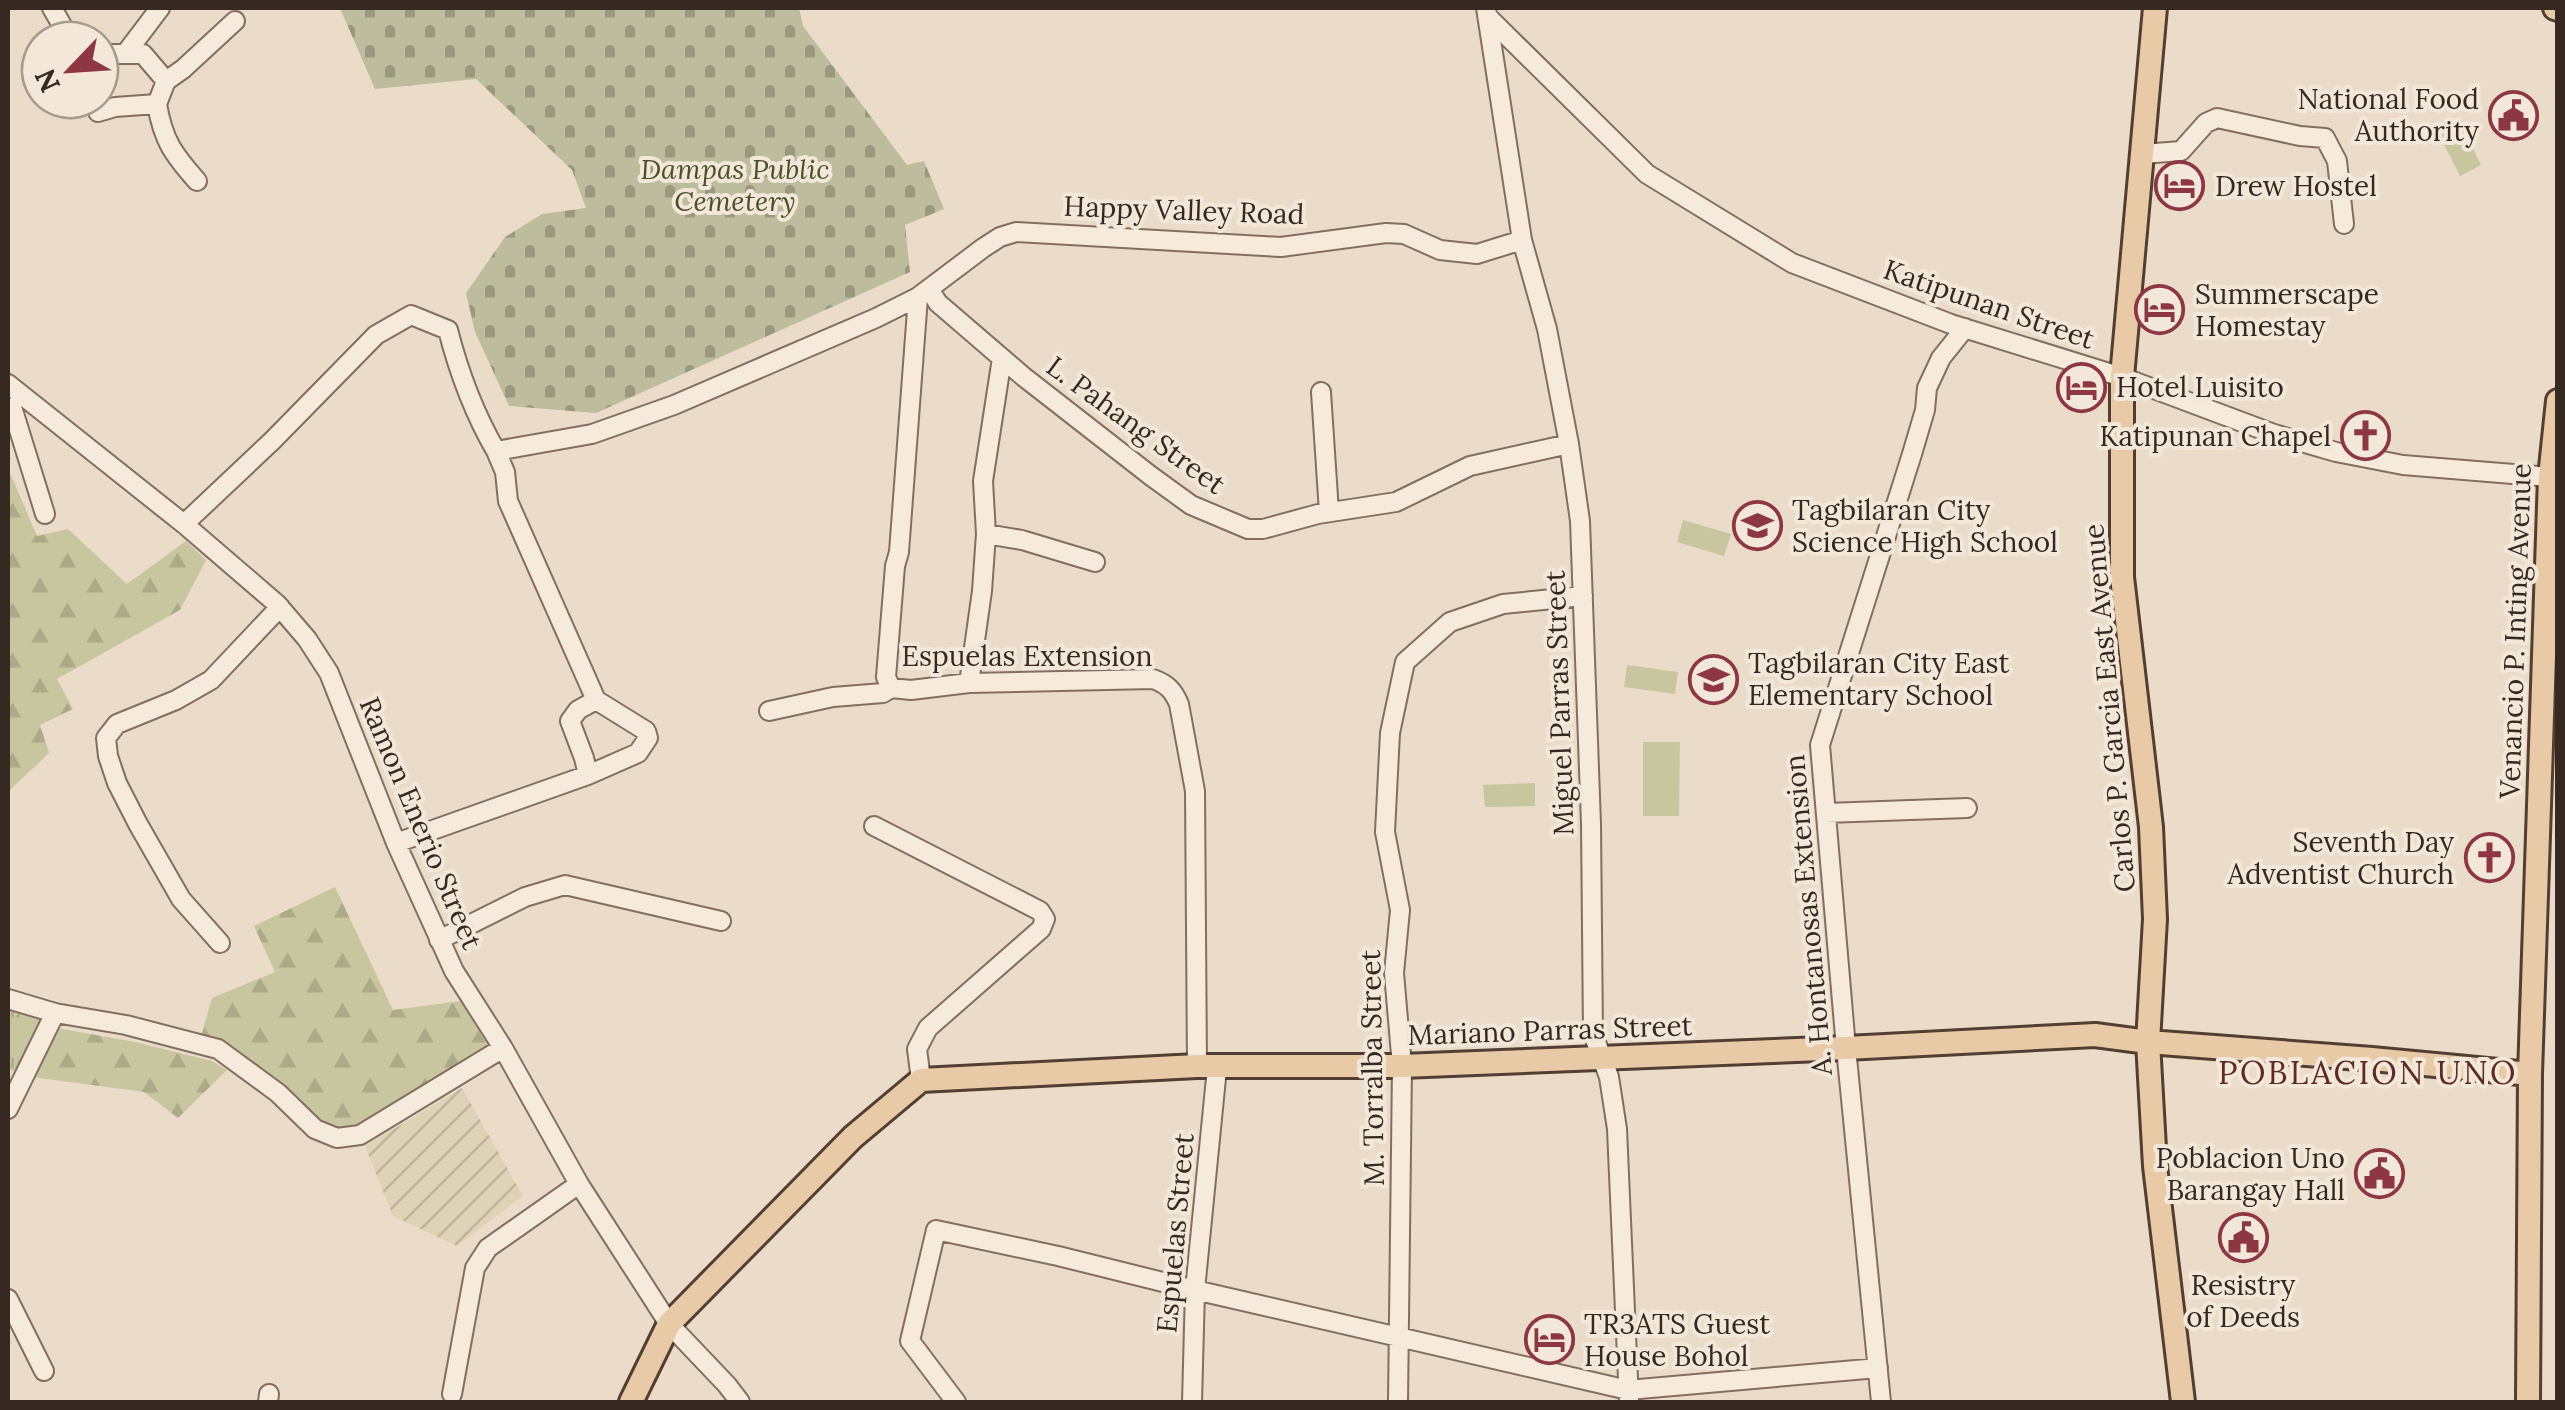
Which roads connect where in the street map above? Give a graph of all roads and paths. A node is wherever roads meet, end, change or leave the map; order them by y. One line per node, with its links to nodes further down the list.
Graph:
1 (160, 8): 6 (street)
2 (2155, 8): 10 (main road, Carlos P. Garcia East Avenue)
3 (1487, 13): 13 (street, Miguel Parras Street); 15 (street, Katipunan Street)
4 (235, 21): 7 (street)
5 (120, 53): 6 (street)
6 (126, 53): 7 (street)
7 (166, 80): 8 (street)
8 (157, 104): 9 (street); 11 (street)
9 (120, 107)
10 (2142, 154): 12 (street); 17 (main road, Carlos P. Garcia East Avenue)
11 (197, 181)
12 (2344, 224)
13 (1522, 240): 14 (street, Happy Valley Road); 22 (street, Miguel Parras Street)
14 (924, 293): 16 (street, L. Pahang Street); 23 (street, Happy Valley Road); 33 (street, Espuelas Extension)
15 (1964, 328): 17 (street, Katipunan Street); 38 (street, A. Hontanosas Extension)
16 (1002, 358): 25 (street, L. Pahang Street); 28 (street)
17 (2122, 377): 24 (street, Katipunan Street); 46 (main road, Carlos P. Garcia East Avenue)
18 (8, 384): 21 (street, Ramon Enerio Street)
19 (1320, 392): 25 (street)
20 (2558, 401): 24 (main road, Venancio P. Inting Avenue)
21 (14, 404): 26 (street); 27 (street, Ramon Enerio Street)
22 (1570, 444): 25 (street, L. Pahang Street); 30 (street, Miguel Parras Street)
23 (496, 451): 27 (street); 34 (street)
24 (2550, 477): 52 (main road, Venancio P. Inting Avenue)
25 (1329, 512)
26 (46, 514)
27 (184, 524): 31 (street, Ramon Enerio Street)
28 (986, 534): 29 (street); 32 (street)
29 (1096, 562)
30 (1584, 596): 49 (street, Miguel Parras Street); 50 (street, M. Torralba Street)
31 (280, 607): 40 (street, Ramon Enerio Street); 43 (street)
32 (969, 683): 33 (street, Espuelas Extension); 51 (street, Espuelas Extension)
33 (892, 688): 35 (street)
34 (596, 700): 36 (street); 36 (street)
35 (769, 710)
36 (588, 775): 40 (street)
37 (1967, 808): 38 (street)
38 (1826, 813): 48 (street, A. Hontanosas Extension)
39 (874, 826): 53 (street)
40 (396, 843): 42 (street, Ramon Enerio Street)
41 (721, 921): 42 (street)
42 (438, 940): 47 (street, Ramon Enerio Street)
43 (220, 943)
44 (8, 998): 45 (street)
45 (55, 1013): 47 (street); 54 (street)
46 (2148, 1042): 48 (main road, Mariano Parras Street); 52 (main road, Mariano Parras Street); 70 (main road, Carlos P. Garcia East Avenue)
47 (503, 1048): 55 (street, Ramon Enerio Street)
48 (1846, 1048): 49 (main road, Mariano Parras Street); 60 (street, A. Hontanosas Extension)
49 (1602, 1057): 50 (main road, Mariano Parras Street); 63 (street, Miguel Parras Street)
50 (1402, 1066): 51 (main road, Mariano Parras Street); 59 (street, M. Torralba Street)
51 (1207, 1067): 53 (main road, Mariano Parras Street); 56 (street, Espuelas Street)
52 (2530, 1074): 71 (main road, Venancio P. Inting Avenue)
53 (921, 1080): 58 (main road)
54 (8, 1109)
55 (579, 1184): 58 (street, Ramon Enerio Street); 62 (street)
56 (1194, 1290): 59 (street); 66 (street); 67 (street, Espuelas Street)
57 (8, 1298): 61 (street)
58 (669, 1324): 64 (main road); 65 (street, Ramon Enerio Street)
59 (1399, 1337): 63 (street); 68 (street, M. Torralba Street)
60 (1878, 1368): 63 (street); 69 (street, A. Hontanosas Extension)
61 (44, 1370)
62 (452, 1394)
63 (1629, 1396)
64 (630, 1402)
65 (740, 1402)
66 (956, 1402)
67 (1192, 1402)
68 (1398, 1402)
69 (1881, 1402)
70 (2183, 1402)
71 (2528, 1402)

